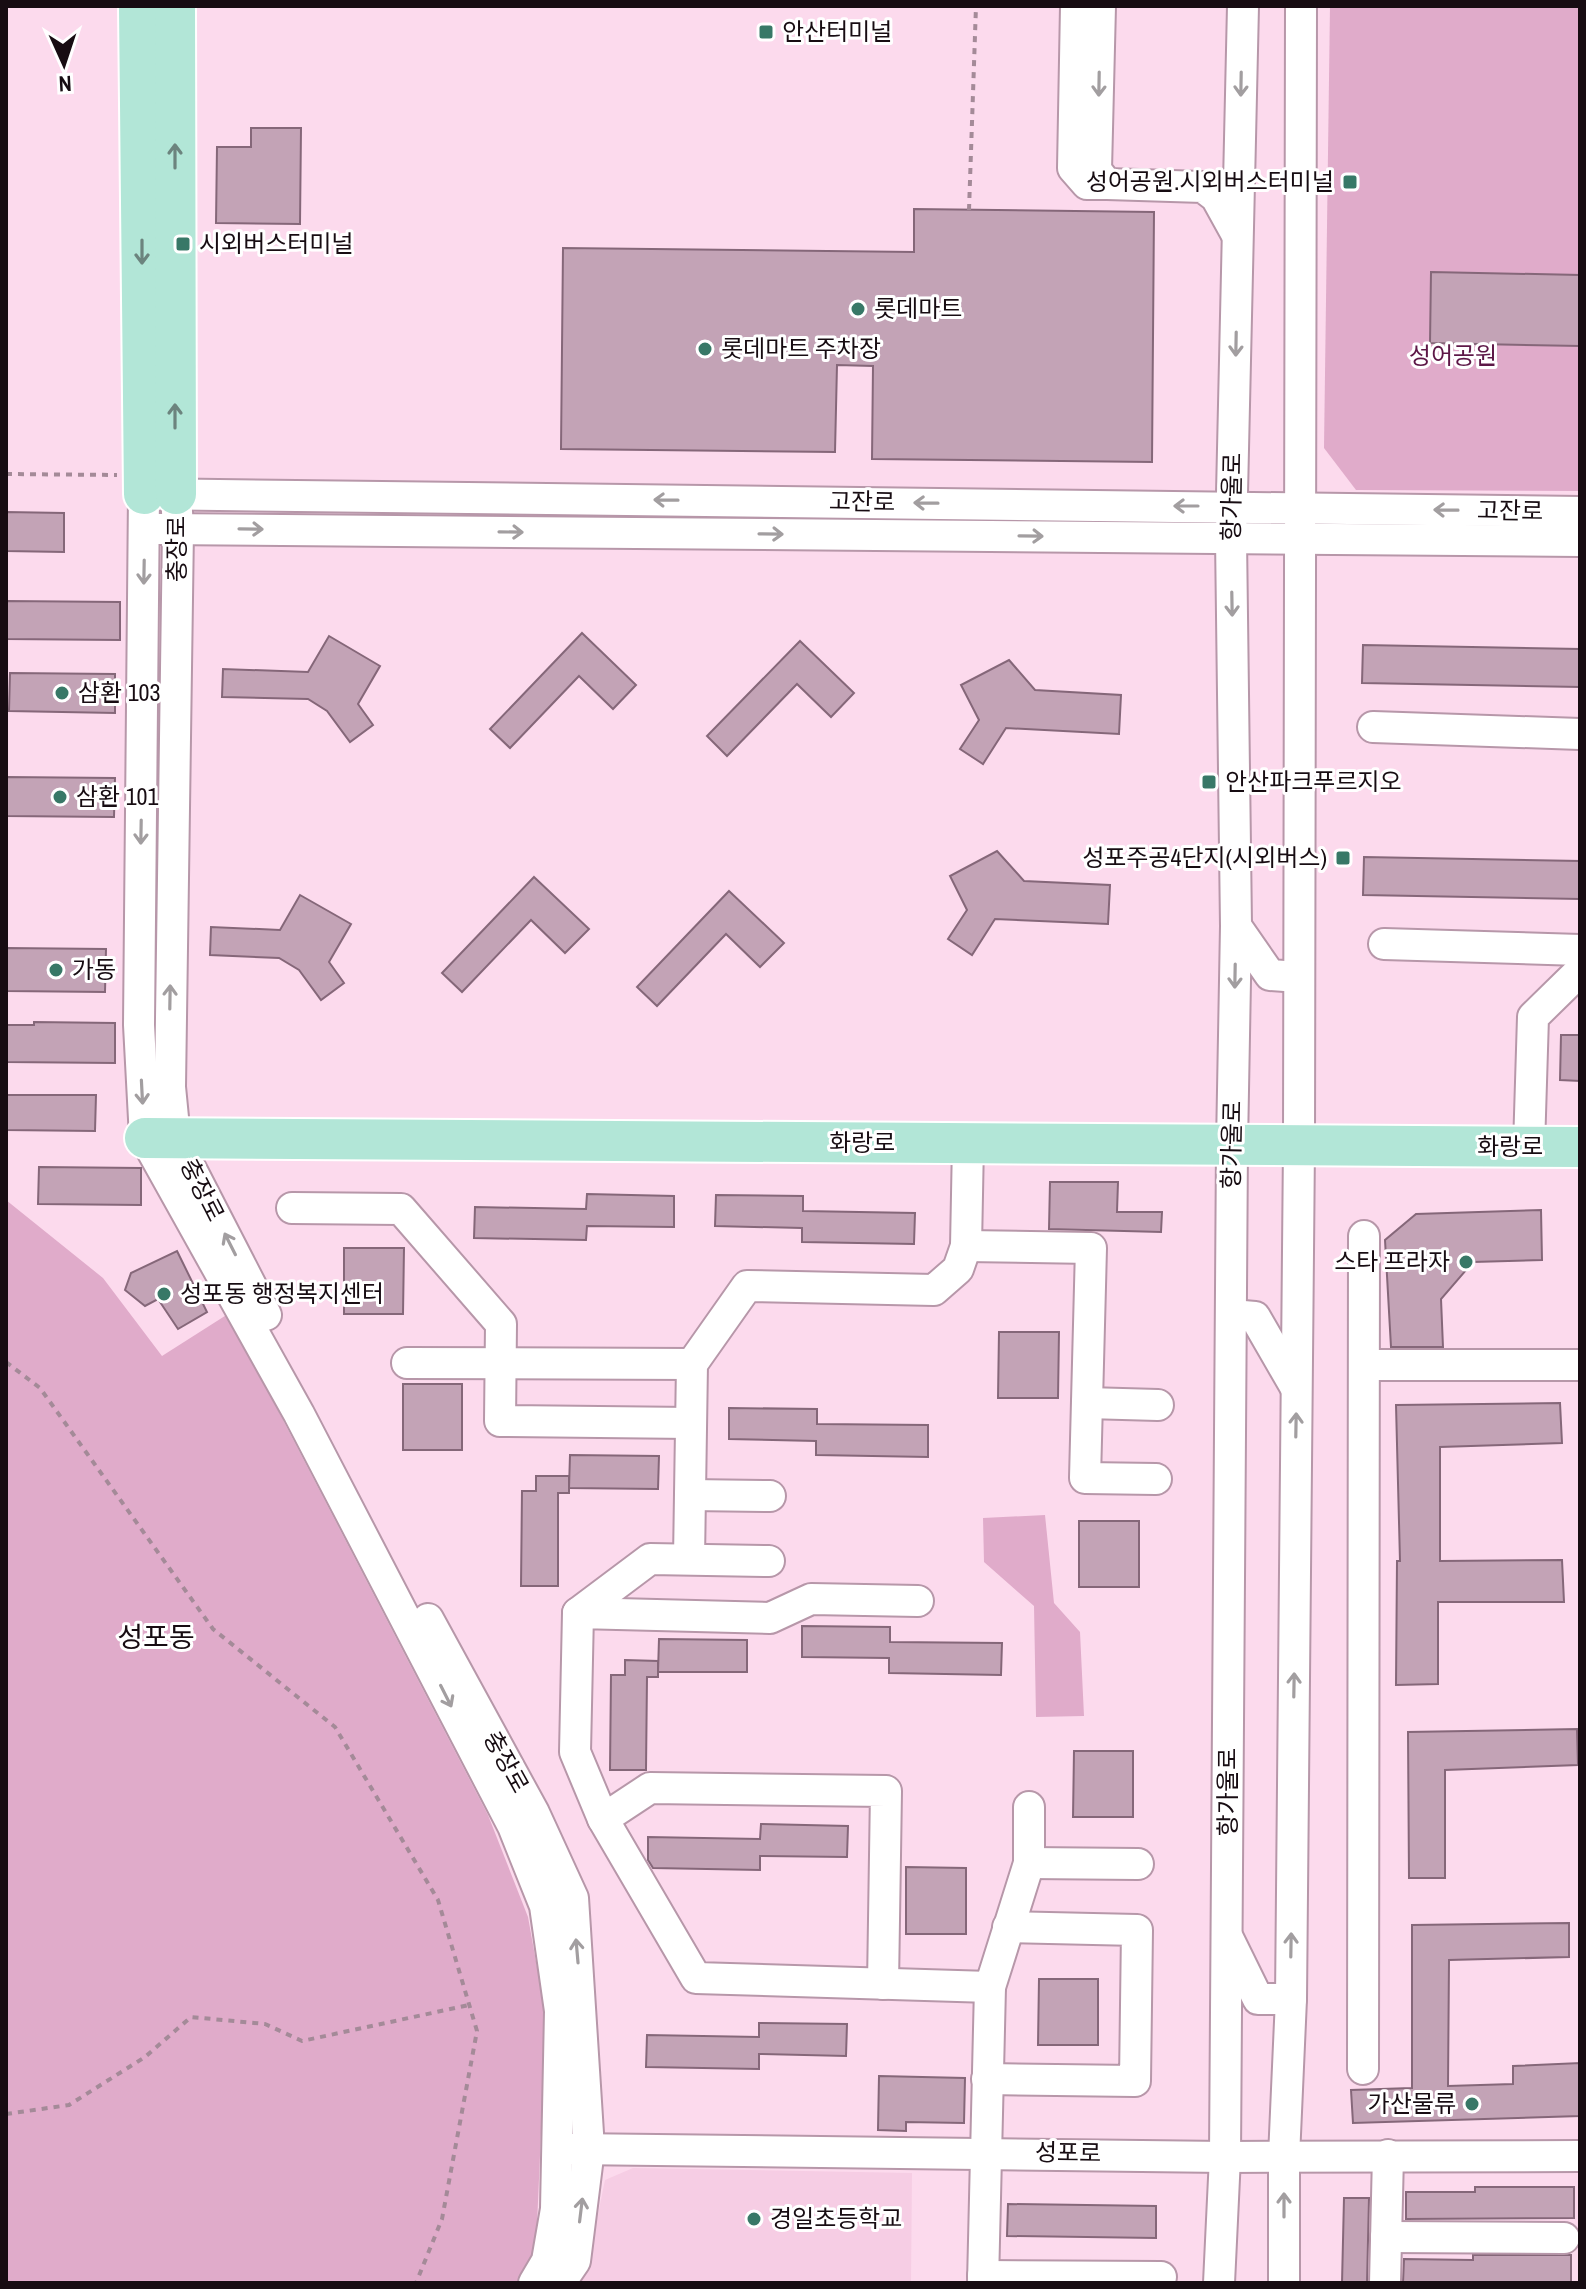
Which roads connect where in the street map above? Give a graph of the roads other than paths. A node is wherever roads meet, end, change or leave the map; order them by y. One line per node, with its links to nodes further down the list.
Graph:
1 (139, 6): 7 (main road, 충장로)
2 (175, 6): 7 (main road, 충장로)
3 (1076, 6): 8 (street)
4 (1100, 6): 8 (street, one-way to 8)
5 (1243, 6): 9 (street, 항가울로, one-way to 9)
6 (1301, 6): 12 (street)
7 (157, 85): 10 (main road, 충장로)
8 (1107, 184): 9 (street)
9 (1238, 237): 11 (street, 항가울로, one-way to 11)
10 (157, 504): 11 (street, 고잔로, one-way to 10); 14 (street, 고잔로, one-way to 14); 24 (street, 충장로)
11 (1232, 506): 12 (street, 고잔로); 14 (street, 항가울로)
12 (1299, 507): 13 (street, 고잔로, one-way to 12); 15 (street)
13 (1580, 512)
14 (1231, 538): 15 (street, 고잔로); 19 (street, 항가울로, one-way to 19)
15 (1298, 539): 16 (street, 고잔로); 23 (street)
16 (1580, 541)
17 (1373, 727): 18 (street)
18 (1580, 734)
19 (1236, 926): 23 (street); 26 (street, 항가울로, one-way to 26)
20 (1384, 944): 21 (street)
21 (1580, 950)
22 (1580, 971): 28 (street)
23 (1299, 977): 27 (street)
24 (160, 1138): 25 (main road, 화랑로); 61 (street, 충장로, one-way to 61); 62 (street, 충장로, one-way to 24)
25 (968, 1143): 26 (main road, 화랑로); 32 (street)
26 (1232, 1145): 27 (main road, 화랑로); 33 (street, 항가울로)
27 (1299, 1145): 28 (main road, 화랑로); 39 (street)
28 (1529, 1147): 29 (main road, 화랑로)
29 (1580, 1147)
30 (292, 1208): 35 (street)
31 (1364, 1236): 37 (street)
32 (966, 1246): 36 (street); 40 (street)
33 (1231, 1315): 39 (street); 55 (street, 항가울로)
34 (407, 1363): 35 (street)
35 (500, 1363): 36 (street); 42 (street)
36 (692, 1364): 42 (street)
37 (1364, 1365): 38 (street); 59 (street)
38 (1580, 1365)
39 (1297, 1390): 58 (street, one-way to 39)
40 (1087, 1403): 41 (street); 43 (street)
41 (1158, 1405)
42 (691, 1423): 44 (street)
43 (1156, 1479)
44 (690, 1495): 45 (street); 46 (street)
45 (770, 1496)
46 (689, 1559): 47 (street); 49 (street)
47 (769, 1561)
48 (918, 1601): 49 (street)
49 (578, 1613): 51 (street)
50 (1029, 1807): 52 (street)
51 (603, 1819): 56 (street); 56 (street)
52 (1029, 1863): 53 (street); 54 (street)
53 (1138, 1864)
54 (1008, 1927): 57 (street); 60 (street)
55 (1227, 1935): 58 (street); 66 (street, 항가울로)
56 (883, 1984): 57 (street)
57 (990, 1987): 60 (street)
58 (1291, 1999): 67 (street)
59 (1363, 2069)
60 (987, 2079): 63 (street)
61 (557, 2148): 62 (street, 성포로); 72 (street, 충장로)
62 (589, 2149): 63 (street, 성포로); 73 (street, 충장로, one-way to 62)
63 (985, 2152): 66 (street, 성포로); 71 (street)
64 (1388, 2155): 65 (street, 성포로); 67 (street, 성포로); 68 (street)
65 (1580, 2156)
66 (1225, 2157): 67 (street, 성포로); 74 (street, 항가울로)
67 (1284, 2157): 75 (street, one-way to 67)
68 (1386, 2237): 69 (street); 76 (street)
69 (1564, 2238)
70 (1161, 2277): 71 (street)
71 (983, 2280)
72 (534, 2283)
73 (560, 2283)
74 (1219, 2283)
75 (1284, 2283)
76 (1385, 2283)

